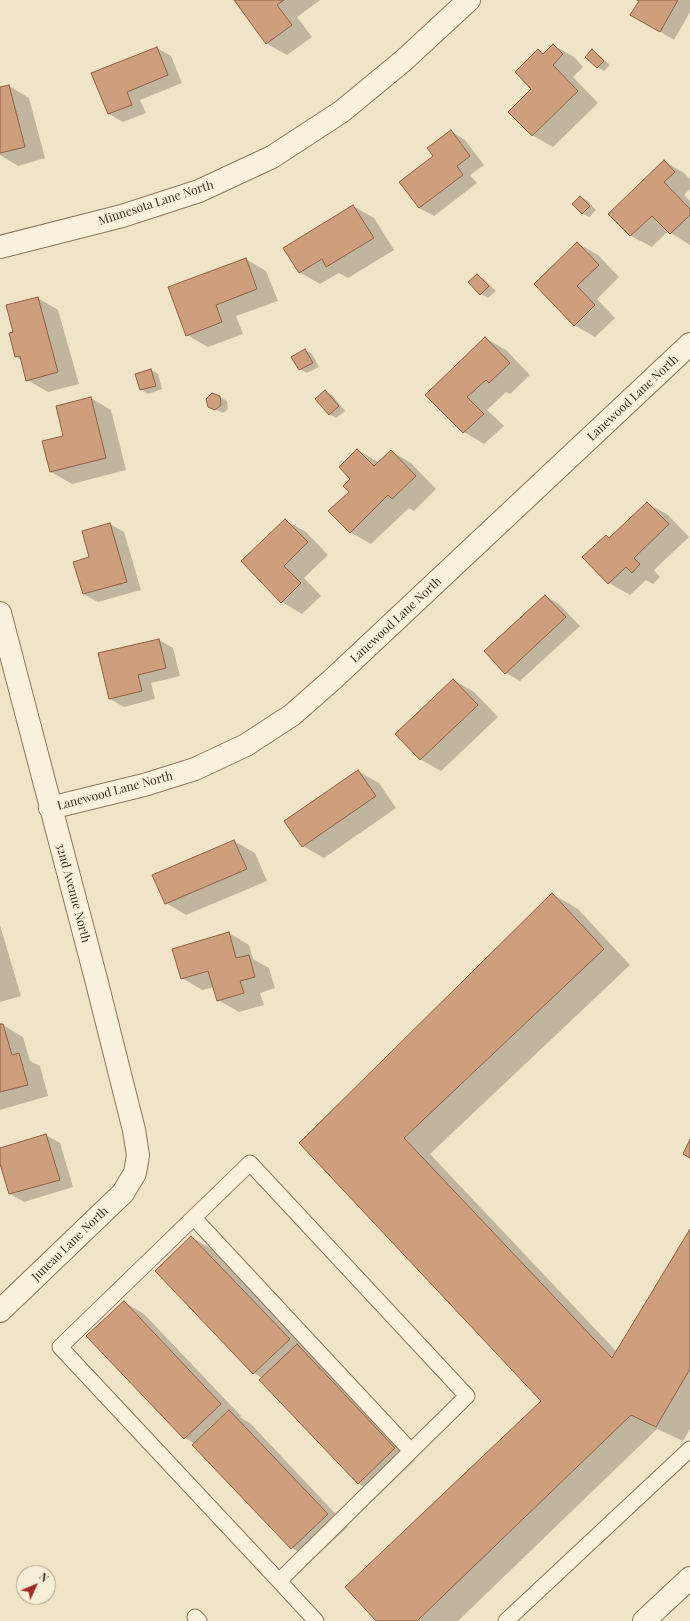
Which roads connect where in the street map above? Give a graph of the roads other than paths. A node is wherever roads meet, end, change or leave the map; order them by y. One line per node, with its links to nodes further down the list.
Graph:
1 (469, 0): 2 (street, Minnesota Lane North)
2 (0, 247)
3 (690, 344): 5 (street, Lanewood Lane North)
4 (0, 613): 5 (street, 32nd Avenue North)
5 (50, 808): 6 (street, 32nd Avenue North)
6 (135, 1173): 8 (street, Juneau Lane North)
7 (194, 1218): 10 (lane); 10 (lane); 12 (lane)
8 (0, 1311)
9 (690, 1449): 14 (lane)
10 (411, 1451): 12 (lane)
11 (690, 1578): 15 (street)
12 (279, 1581): 13 (lane)
13 (316, 1621)
14 (506, 1621)
15 (644, 1621)

